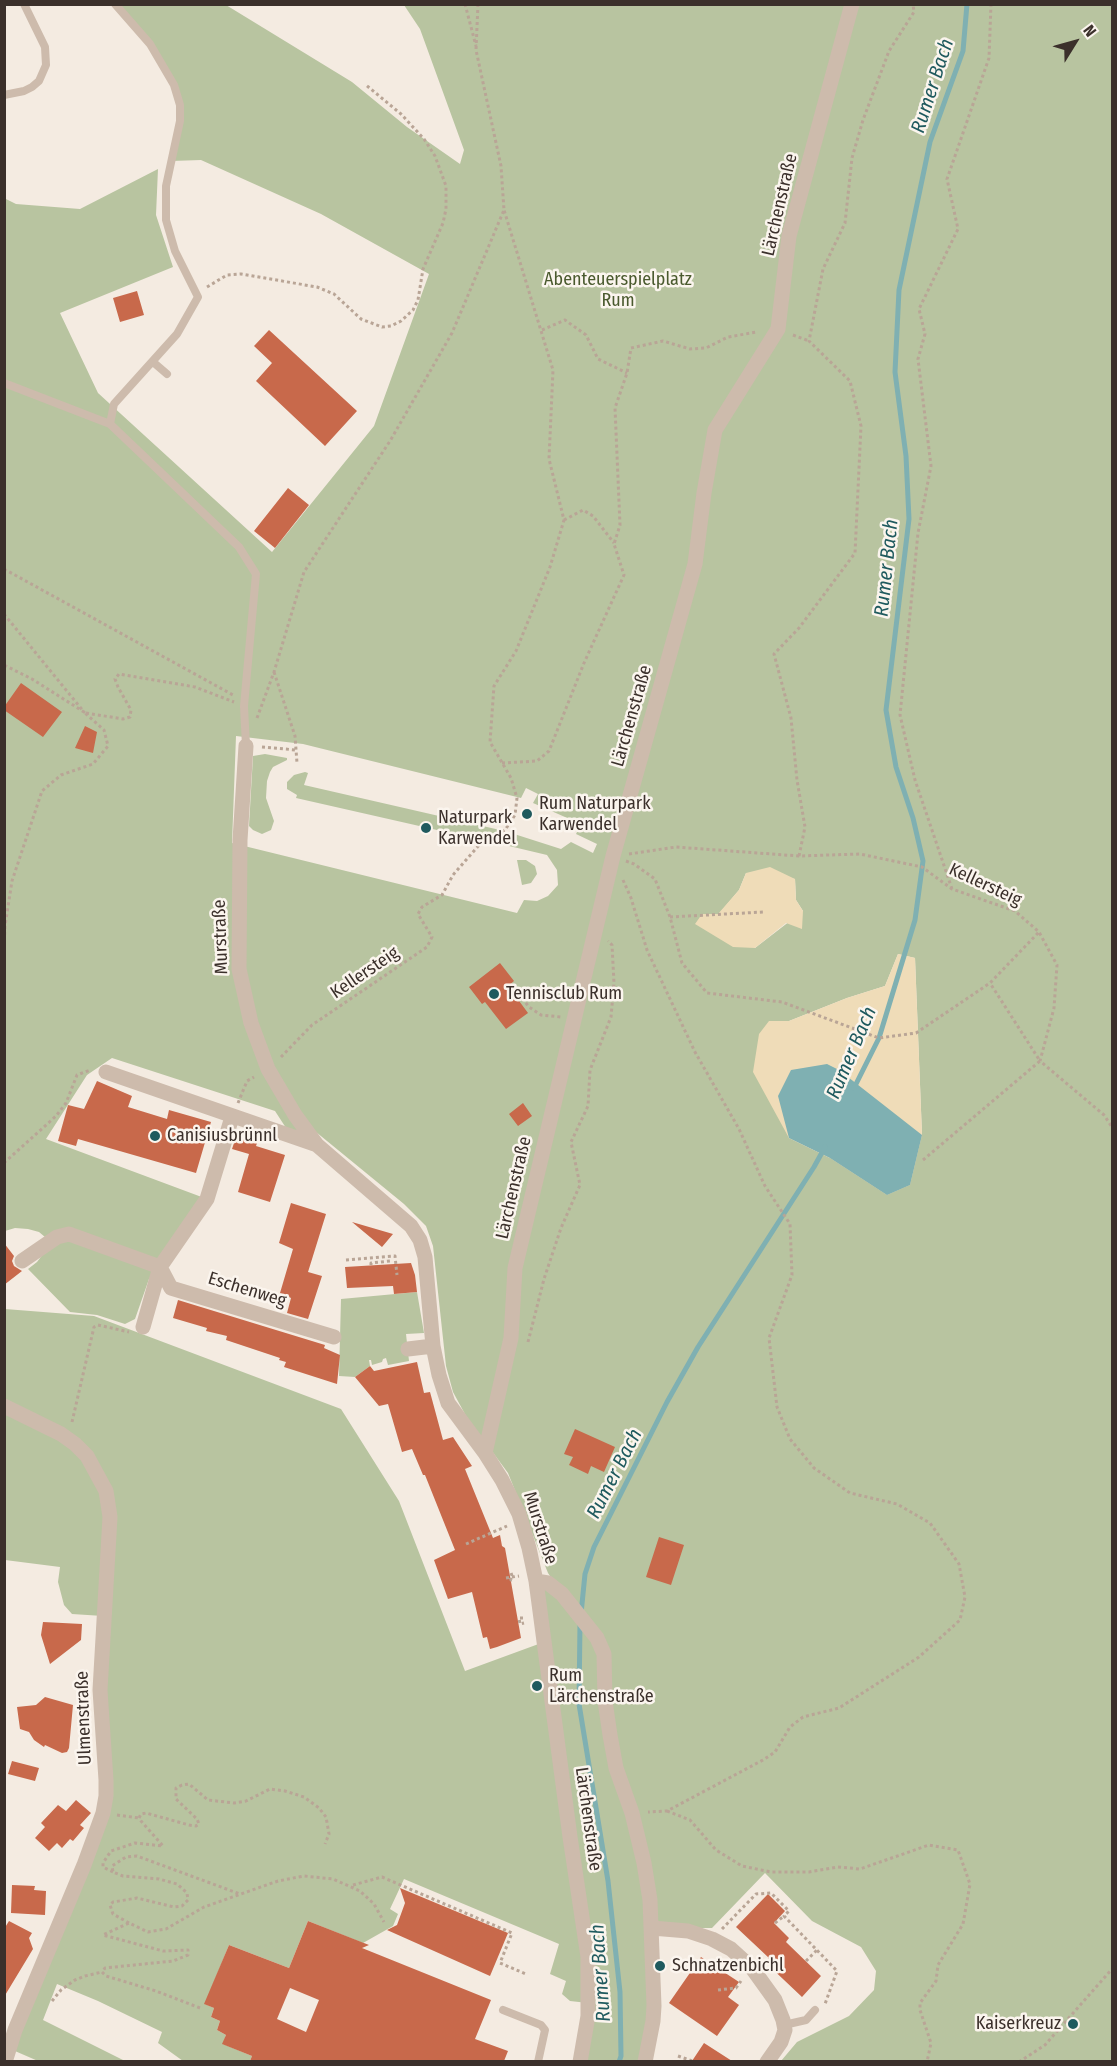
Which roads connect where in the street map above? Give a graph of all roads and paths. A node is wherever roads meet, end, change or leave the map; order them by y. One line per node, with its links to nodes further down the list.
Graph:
1 (24, 4): 10 (lane)
2 (115, 4): 12 (lane)
3 (465, 4): 8 (path)
4 (478, 4): 8 (path)
5 (852, 4): 13 (street, Lärchenstraße)
6 (913, 4): 15 (path)
7 (991, 4): 35 (path)
8 (476, 50): 11 (path)
9 (366, 85): 12 (path)
10 (4, 95)
11 (504, 210): 14 (path); 26 (path)
12 (198, 297): 16 (lane)
13 (778, 329): 15 (path); 17 (path); 33 (street, Lärchenstraße)
14 (542, 330): 17 (path); 21 (path)
15 (809, 341): 34 (path)
16 (153, 362): 18 (lane); 20 (lane)
17 (627, 373): 22 (path)
18 (167, 374)
19 (4, 383): 20 (lane)
20 (110, 424): 27 (lane)
21 (564, 520): 22 (path); 32 (path)
22 (614, 544): 32 (path)
23 (4, 569): 27 (path)
24 (4, 614): 28 (path)
25 (4, 665): 28 (path)
26 (274, 672): 29 (path); 30 (path)
27 (244, 704): 28 (path); 29 (lane)
28 (84, 712): 40 (path)
29 (246, 746): 30 (path); 45 (street, Murstraße)
30 (296, 750): 31 (path)
31 (297, 763)
32 (502, 763): 45 (path, Kellersteig)
33 (613, 856): 34 (path, Kellersteig); 37 (path); 38 (street, Lärchenstraße); 74 (path)
34 (799, 856): 35 (path, Kellersteig)
35 (952, 889): 39 (path, Kellersteig)
36 (763, 912): 37 (path)
37 (670, 916): 41 (path)
38 (596, 927): 43 (street, Lärchenstraße); 63 (path)
39 (1039, 932): 41 (path); 44 (path, Kellersteig)
40 (4, 953)
41 (990, 983): 44 (path)
42 (511, 984): 43 (path)
43 (575, 1018): 66 (street, Lärchenstraße)
44 (1040, 1061): 48 (path); 50 (path)
45 (268, 1069): 47 (path); 49 (street, Murstraße)
46 (106, 1072): 47 (street, Murstraße); 51 (path)
47 (232, 1117): 49 (street, Murstraße); 57 (street)
48 (1113, 1127)
49 (317, 1145): 61 (street, Murstraße)
50 (923, 1160)
51 (4, 1163)
52 (346, 1260): 53 (path)
53 (376, 1260): 55 (path); 56 (path); 58 (path)
54 (22, 1261): 57 (street, Eschenweg)
55 (390, 1264)
56 (371, 1265)
57 (160, 1268): 59 (street); 60 (street, Eschenweg)
58 (397, 1275)
59 (143, 1327): 65 (path)
60 (334, 1337)
61 (433, 1346): 62 (street); 66 (street, Murstraße)
62 (408, 1348)
63 (525, 1352)
64 (4, 1406): 65 (street, Ulmenstraße)
65 (68, 1439): 75 (street, Ulmenstraße)
66 (485, 1453): 73 (street, Murstraße)
67 (514, 1523): 68 (path)
68 (495, 1531): 69 (path); 70 (path)
69 (497, 1536)
70 (466, 1544)
71 (513, 1577): 72 (path)
72 (506, 1578)
73 (536, 1581): 76 (street, Murstraße); 104 (street, Lärchenstraße)
74 (667, 1811): 76 (path); 108 (path)
75 (103, 1813): 77 (path); 102 (street, Ulmenstraße)
76 (632, 1813): 86 (street, Murstraße)
77 (140, 1818): 78 (path); 79 (path)
78 (325, 1844)
79 (113, 1872): 81 (path); 84 (path)
80 (351, 1886): 81 (path); 83 (path); 92 (path)
81 (242, 1895): 84 (path)
82 (784, 1916): 85 (path); 87 (path); 88 (path)
83 (384, 1922)
84 (129, 1923): 91 (path)
85 (775, 1923)
86 (651, 1928): 87 (street); 105 (street, Murstraße)
87 (712, 1939): 100 (street)
88 (817, 1950): 89 (path); 97 (path)
89 (806, 1961)
90 (1113, 1969): 109 (path)
91 (102, 1972): 95 (path); 96 (path)
92 (526, 1974)
93 (736, 1988): 94 (path)
94 (717, 1990)
95 (52, 2001)
96 (200, 2007)
97 (825, 2007)
98 (503, 2010): 103 (lane)
99 (815, 2010): 100 (lane)
100 (784, 2025): 107 (street)
101 (678, 2056): 106 (path)
102 (5, 2061)
103 (538, 2061)
104 (580, 2061)
105 (645, 2061)
106 (692, 2061)
107 (767, 2061)
108 (927, 2061)
109 (1019, 2061)

